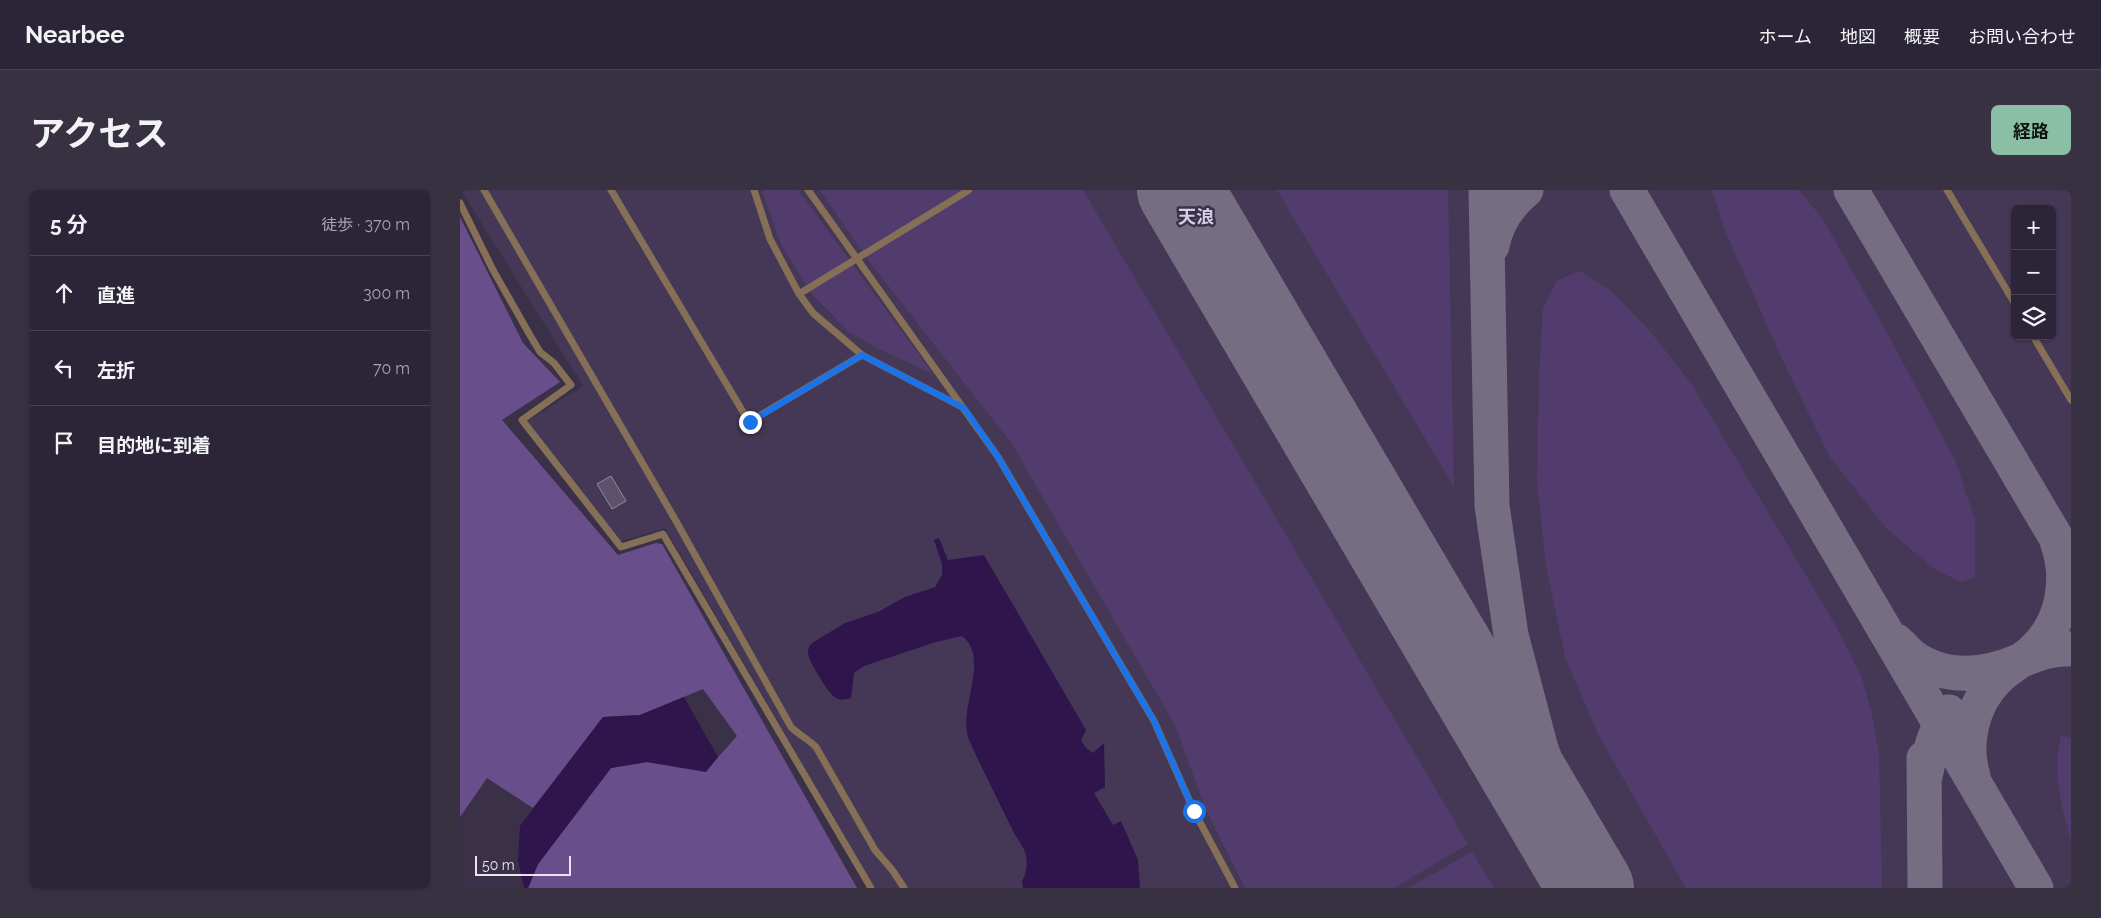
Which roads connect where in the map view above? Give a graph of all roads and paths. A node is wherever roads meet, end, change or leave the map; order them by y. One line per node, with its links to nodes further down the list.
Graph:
1 (484, 190): 16 (lane)
2 (754, 190): 9 (lane)
3 (808, 190): 8 (lane)
4 (969, 190): 8 (lane)
5 (1947, 190): 10 (lane)
6 (614, 191): 12 (lane)
7 (460, 203): 15 (lane)
8 (857, 258): 9 (lane); 14 (lane)
9 (799, 294): 12 (lane)
10 (2011, 297)
11 (2035, 340): 13 (lane)
12 (862, 355): 14 (lane)
13 (2071, 400)
14 (964, 408): 17 (lane)
15 (871, 888)
16 (904, 888)
17 (1234, 888)

